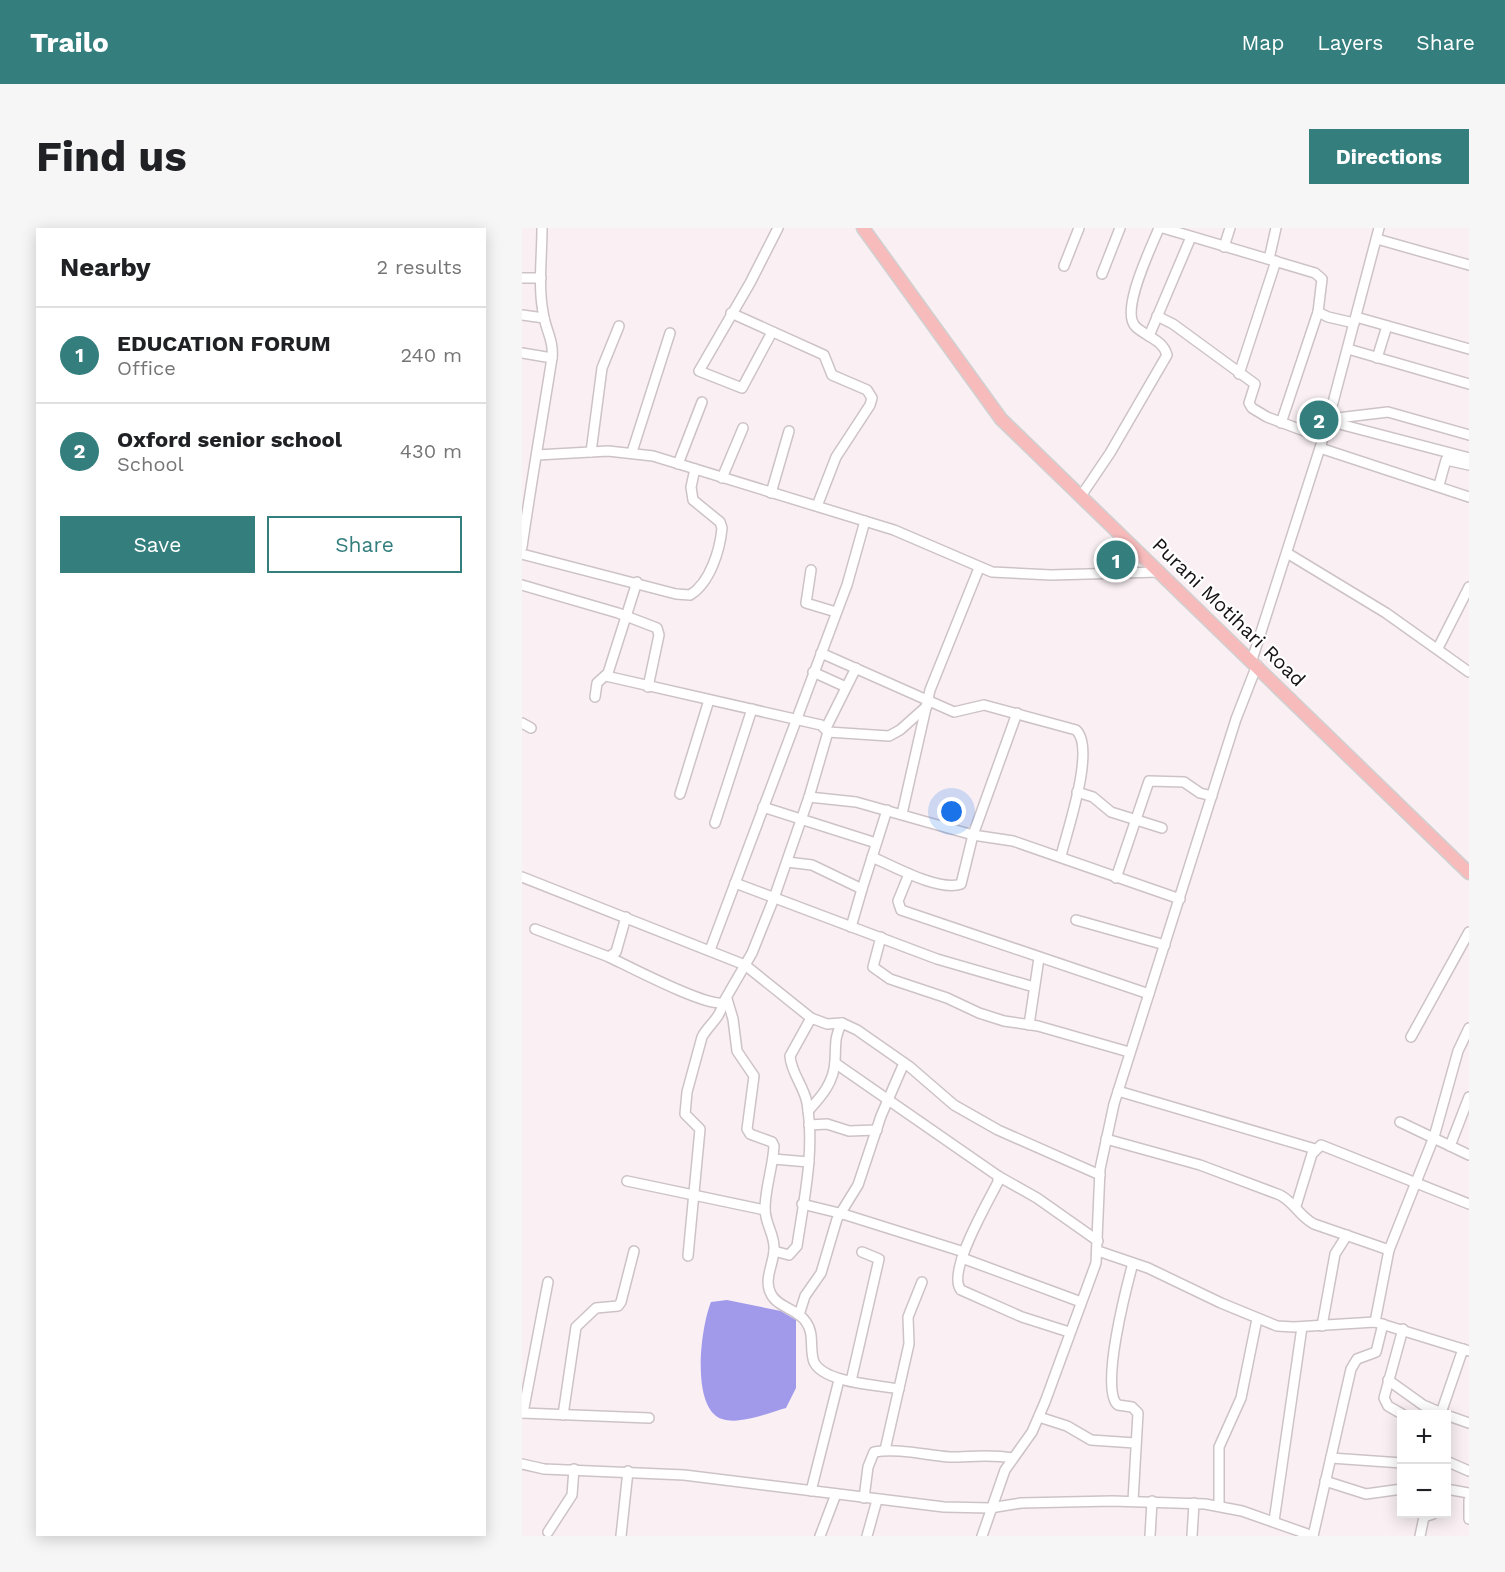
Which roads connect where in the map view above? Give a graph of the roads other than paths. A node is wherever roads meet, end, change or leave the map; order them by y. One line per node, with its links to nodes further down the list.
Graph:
1 (542, 228): 18 (street)
2 (778, 228): 20 (street)
3 (862, 228): 55 (main road, Purani Motihari Road)
4 (1079, 228): 15 (street)
5 (1120, 228): 16 (street)
6 (1163, 228): 10 (street); 29 (street)
7 (1230, 228): 12 (street)
8 (1276, 228): 13 (street)
9 (1379, 228): 11 (street)
10 (1191, 237): 12 (street); 22 (street)
11 (1377, 239): 14 (street); 24 (street)
12 (1224, 247): 13 (street)
13 (1272, 260): 19 (street); 35 (street)
14 (1469, 264)
15 (1064, 266)
16 (1102, 274)
17 (522, 278): 18 (street)
18 (541, 278): 23 (street)
19 (1318, 312): 24 (street); 39 (street)
20 (731, 313): 27 (street); 27 (street)
21 (522, 315): 23 (street)
22 (1157, 316): 29 (street); 35 (street)
23 (544, 318): 33 (street)
24 (1355, 320): 26 (street); 31 (street)
25 (619, 326): 44 (street)
26 (1387, 326): 30 (street); 34 (street)
27 (772, 332): 57 (street)
28 (670, 333): 45 (street)
29 (1149, 336): 55 (street)
30 (1469, 349)
31 (1348, 350): 34 (street); 38 (street)
32 (522, 353): 33 (street)
33 (552, 358): 46 (street)
34 (1377, 358): 36 (street)
35 (1239, 374): 39 (street)
36 (1469, 384)
37 (702, 402): 48 (street)
38 (1329, 420): 42 (street); 43 (street); 47 (street)
39 (1281, 423): 43 (street)
40 (743, 428): 52 (street)
41 (789, 431): 54 (street)
42 (1469, 435)
43 (1322, 443): 53 (street); 60 (street)
44 (591, 452): 45 (street); 46 (street)
45 (632, 452): 48 (street)
46 (537, 455): 51 (street)
47 (1469, 458)
48 (678, 464): 50 (street)
49 (1469, 465): 53 (street)
50 (695, 469): 52 (street); 65 (street)
51 (526, 477): 59 (street)
52 (722, 478): 54 (street)
53 (1439, 485): 56 (street)
54 (771, 493): 57 (street)
55 (1081, 496): 64 (main road, Purani Motihari Road)
56 (1469, 497)
57 (817, 506): 58 (street)
58 (865, 521): 62 (street); 68 (street)
59 (522, 547)
60 (1287, 553): 70 (street); 72 (street)
61 (522, 554): 65 (street)
62 (979, 568): 64 (street); 81 (street)
63 (811, 570): 68 (street)
64 (1159, 572): 72 (main road, Purani Motihari Road)
65 (637, 582): 69 (street)
66 (522, 585): 69 (street)
67 (1469, 587): 70 (street)
68 (836, 612): 71 (street)
69 (625, 616): 76 (street); 77 (street)
70 (1438, 648): 75 (street)
71 (820, 653): 73 (street); 74 (street)
72 (1255, 662): 88 (street); 102 (main road, Purani Motihari Road)
73 (856, 668): 78 (street); 81 (street)
74 (813, 672): 78 (street); 84 (street)
75 (1469, 672)
76 (606, 676): 77 (street); 79 (street)
77 (648, 687): 80 (street)
78 (846, 687): 85 (street)
79 (595, 697)
80 (709, 700): 82 (street); 87 (street)
81 (927, 702): 83 (street); 85 (street); 92 (street)
82 (752, 709): 84 (street); 95 (street)
83 (1017, 713): 86 (street); 97 (street)
84 (795, 719): 85 (street); 90 (street)
85 (827, 730): 89 (street)
86 (1077, 792): 94 (street); 99 (street)
87 (680, 794)
88 (1212, 796): 94 (street); 109 (street)
89 (809, 797): 91 (street); 93 (street)
90 (763, 807): 93 (street); 106 (street)
91 (887, 810): 92 (street); 98 (street)
92 (902, 814): 97 (street)
93 (801, 819): 98 (street); 101 (street)
94 (1136, 819): 96 (street); 105 (street)
95 (715, 823)
96 (1162, 828)
97 (974, 835): 99 (street); 103 (street)
98 (876, 843): 100 (street)
99 (1061, 856): 105 (street)
100 (872, 857): 103 (street); 107 (street)
101 (787, 862): 107 (street); 108 (street)
102 (1468, 870)
103 (909, 873): 119 (street)
104 (522, 877): 110 (street)
105 (1116, 878): 109 (street)
106 (735, 883): 108 (street); 117 (street)
107 (862, 889): 112 (street)
108 (774, 898): 112 (street); 120 (street)
109 (1180, 899): 116 (street)
110 (626, 917): 117 (street); 118 (street)
111 (1076, 921): 116 (street)
112 (851, 927): 115 (street)
113 (535, 929): 118 (street)
114 (1469, 932): 128 (street)
115 (881, 938): 121 (street); 126 (street)
116 (1165, 945): 122 (street)
117 (710, 950): 120 (street)
118 (609, 957): 123 (street)
119 (1039, 958): 121 (street); 122 (street)
120 (746, 965): 123 (street); 124 (street)
121 (1034, 987): 126 (street)
122 (1149, 994): 129 (street)
123 (725, 1001): 144 (street); 150 (street)
124 (811, 1018): 125 (street); 135 (street)
125 (842, 1023): 130 (street); 131 (street)
126 (1029, 1025): 129 (street)
127 (1469, 1028): 139 (street)
128 (1411, 1037)
129 (1129, 1052): 132 (street)
130 (835, 1063): 134 (street); 135 (street)
131 (904, 1063): 134 (street); 146 (street)
132 (1118, 1091): 140 (street); 142 (street)
133 (1469, 1097): 141 (street)
134 (888, 1098): 138 (street); 147 (street)
135 (808, 1111): 137 (street)
136 (1400, 1122): 139 (street)
137 (809, 1125): 138 (street); 145 (street)
138 (877, 1130): 155 (street)
139 (1434, 1137): 141 (street); 149 (street)
140 (1106, 1139): 146 (street); 153 (street)
141 (1450, 1146): 143 (street)
142 (1315, 1149): 149 (street); 153 (street)
143 (1469, 1155)
144 (773, 1159): 145 (street); 154 (street)
145 (809, 1162): 151 (street)
146 (1100, 1175): 157 (street)
147 (998, 1176): 157 (street); 163 (street)
148 (627, 1181): 150 (street)
149 (1416, 1184): 152 (street); 158 (street)
150 (694, 1196): 154 (street); 164 (street)
151 (802, 1204): 155 (street); 160 (street)
152 (1469, 1204)
153 (1296, 1206): 156 (street)
154 (765, 1210): 160 (street)
155 (843, 1214): 163 (street); 169 (street)
156 (1347, 1235): 158 (street); 172 (street)
157 (1098, 1240): 161 (street)
158 (1389, 1250): 171 (street)
159 (634, 1251): 185 (street)
160 (774, 1251): 169 (street)
161 (1098, 1251): 165 (street); 168 (street)
162 (862, 1252): 179 (street)
163 (963, 1255): 168 (street); 175 (street)
164 (688, 1256)
165 (1133, 1263): 170 (street); 190 (street)
166 (548, 1282): 184 (street)
167 (922, 1282): 180 (street)
168 (1081, 1302): 175 (street)
169 (799, 1315): 177 (street)
170 (1257, 1319): 173 (street); 212 (street)
171 (1379, 1323): 172 (street); 174 (street); 193 (street)
172 (1322, 1326): 173 (street)
173 (1302, 1327): 216 (street)
174 (1403, 1329): 176 (street); 178 (street)
175 (1069, 1332): 186 (street)
176 (1466, 1350): 182 (street)
177 (839, 1380): 179 (street); 203 (street)
178 (1388, 1380): 181 (street); 183 (street)
179 (851, 1381): 180 (street)
180 (899, 1389): 191 (street)
181 (1435, 1410)
182 (1445, 1410)
183 (1397, 1411)
184 (522, 1413): 185 (street)
185 (564, 1415): 188 (street)
186 (1039, 1417): 190 (street); 192 (street)
187 (1451, 1417): 189 (street)
188 (649, 1418)
189 (1469, 1423)
190 (1135, 1443): 209 (street)
191 (885, 1450): 192 (street); 206 (street)
192 (1012, 1458): 213 (street)
193 (1331, 1458): 194 (street); 200 (street)
194 (1397, 1463)
195 (1451, 1463): 199 (street)
196 (522, 1464): 197 (street)
197 (574, 1469): 198 (street); 217 (street)
198 (628, 1471): 203 (street); 218 (street)
199 (1469, 1471)
200 (1325, 1481): 201 (street); 224 (street)
201 (1397, 1490)
202 (1451, 1490): 204 (street)
203 (811, 1491): 205 (street)
204 (1469, 1493)
205 (836, 1494): 206 (street); 219 (street)
206 (864, 1498): 207 (street)
207 (877, 1500): 213 (street); 220 (street)
208 (1469, 1500): 215 (street)
209 (1133, 1501): 210 (street); 213 (street)
210 (1152, 1502): 211 (street); 222 (street)
211 (1194, 1503): 212 (street); 223 (street)
212 (1219, 1506): 216 (street)
213 (990, 1508): 221 (street)
214 (1425, 1518): 225 (street)
215 (1469, 1519)
216 (1274, 1521): 224 (street)
217 (548, 1532)
218 (621, 1536)
219 (820, 1536)
220 (867, 1536)
221 (982, 1536)
222 (1150, 1536)
223 (1191, 1536)
224 (1313, 1536)
225 (1420, 1536)

